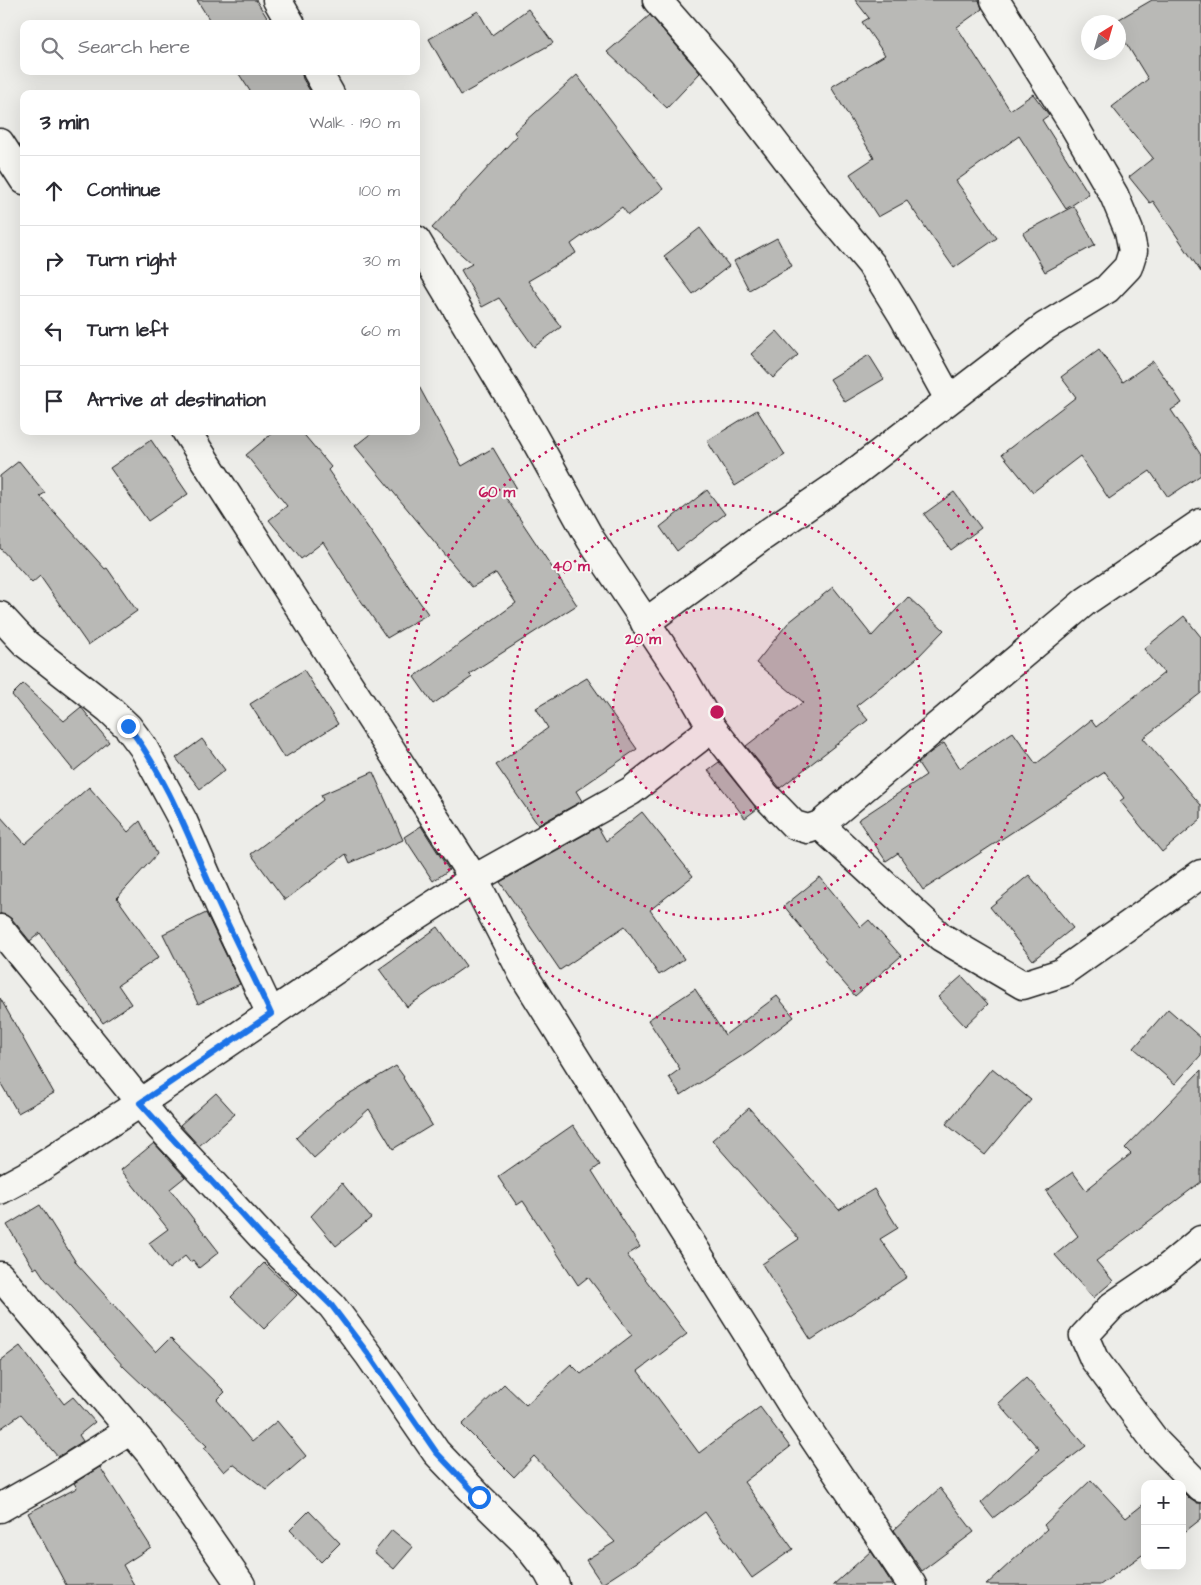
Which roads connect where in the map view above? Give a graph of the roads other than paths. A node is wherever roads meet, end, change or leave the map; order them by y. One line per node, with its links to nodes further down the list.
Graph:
1 (277, 0): 4 (street)
2 (657, 0): 10 (street)
3 (996, 0): 10 (street)
4 (289, 20)
5 (319, 75): 6 (street)
6 (328, 90)
7 (0, 143): 8 (street)
8 (20, 174)
9 (420, 247): 14 (street)
10 (949, 399): 14 (street)
11 (189, 435): 18 (street)
12 (1201, 522): 16 (street)
13 (0, 616): 20 (street)
14 (645, 623): 15 (street)
15 (712, 728): 16 (street); 18 (street)
16 (820, 825): 17 (street)
17 (1201, 874)
18 (474, 879): 20 (street); 30 (street)
19 (0, 929): 21 (street)
20 (271, 1014): 21 (street)
21 (140, 1103): 22 (street); 29 (street)
22 (0, 1190)
23 (1201, 1240): 26 (street)
24 (0, 1276): 25 (street)
25 (131, 1430): 27 (street); 28 (street)
26 (1201, 1488)
27 (0, 1508)
28 (241, 1585)
29 (555, 1585)
30 (912, 1585)

